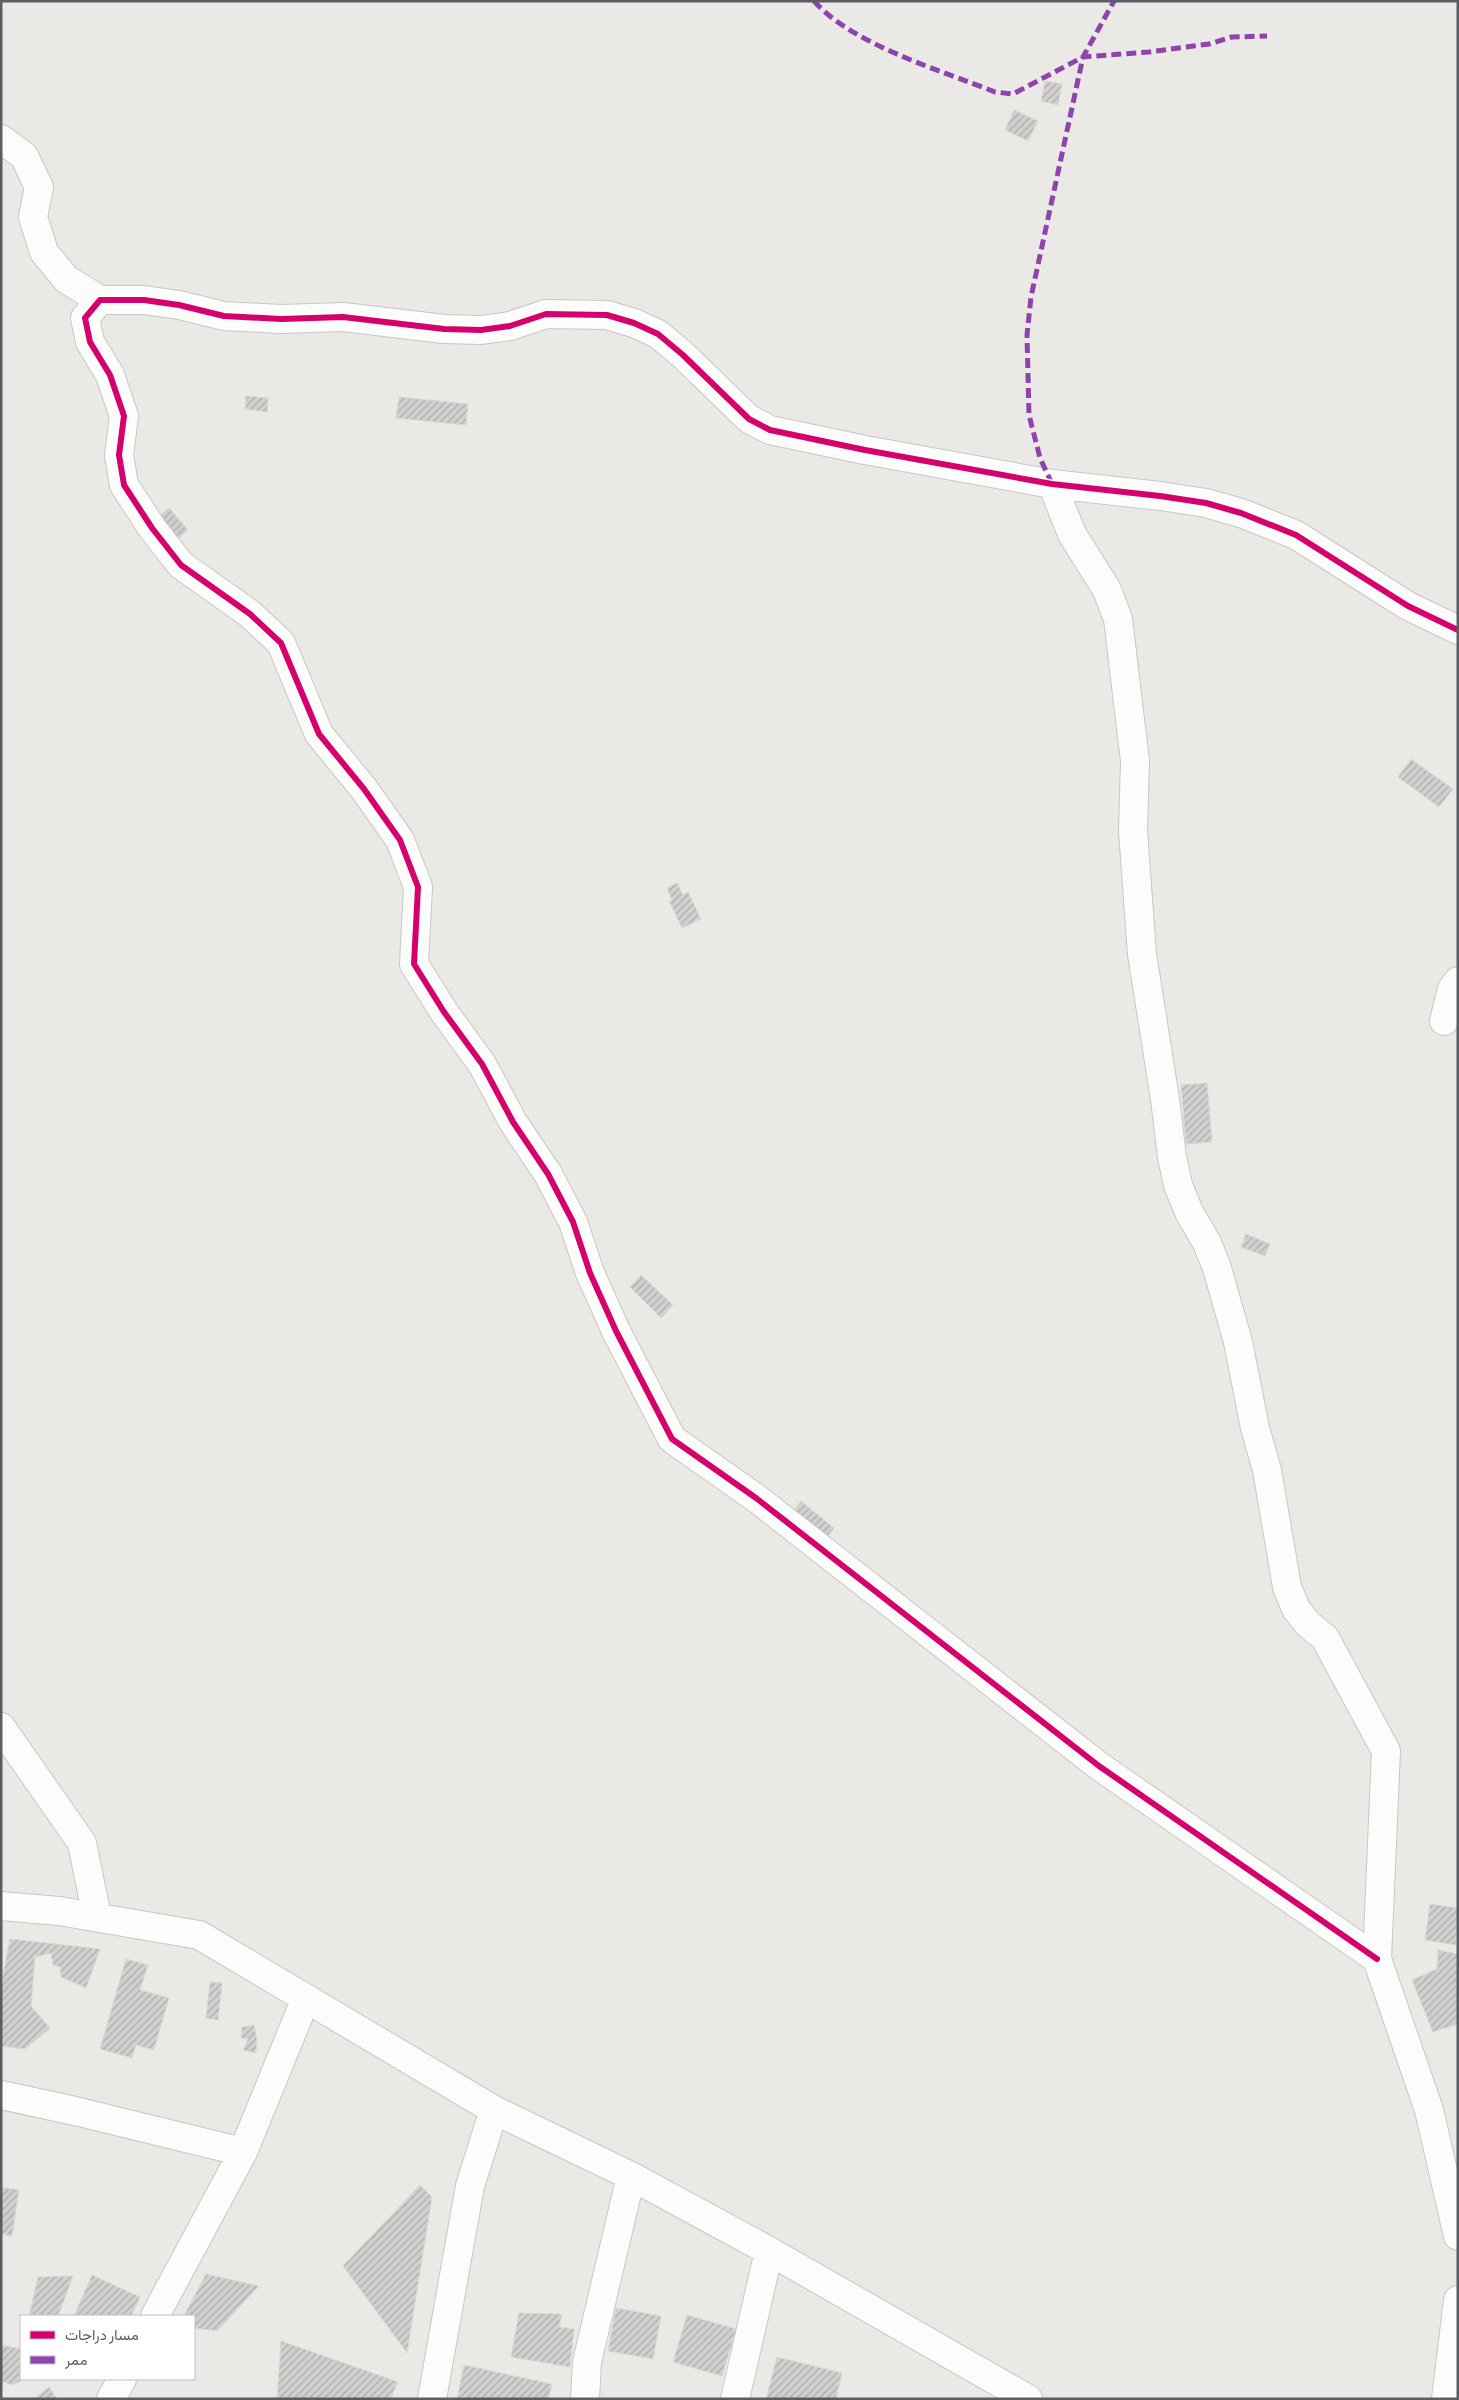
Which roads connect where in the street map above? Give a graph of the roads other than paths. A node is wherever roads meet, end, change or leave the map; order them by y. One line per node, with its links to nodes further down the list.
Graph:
1 (1, 138): 2 (street)
2 (100, 300): 3 (street); 10 (street)
3 (1052, 484): 4 (street); 10 (street)
4 (1458, 630)
5 (1458, 981): 6 (street)
6 (1444, 1021)
7 (1, 1727): 9 (street)
8 (1, 1906): 9 (street)
9 (97, 1917): 11 (street)
10 (1377, 1959): 16 (street)
11 (306, 1998): 13 (street); 14 (street)
12 (1, 2095): 14 (street)
13 (494, 2110): 15 (street); 22 (street)
14 (243, 2152): 19 (street)
15 (631, 2176): 17 (street); 23 (street)
16 (1458, 2236)
17 (769, 2251): 24 (street); 25 (street)
18 (1458, 2300): 26 (street)
19 (156, 2315)
20 (121, 2380): 21 (street)
21 (111, 2399)
22 (432, 2399)
23 (585, 2399)
24 (734, 2399)
25 (1028, 2399)
26 (1446, 2399)

